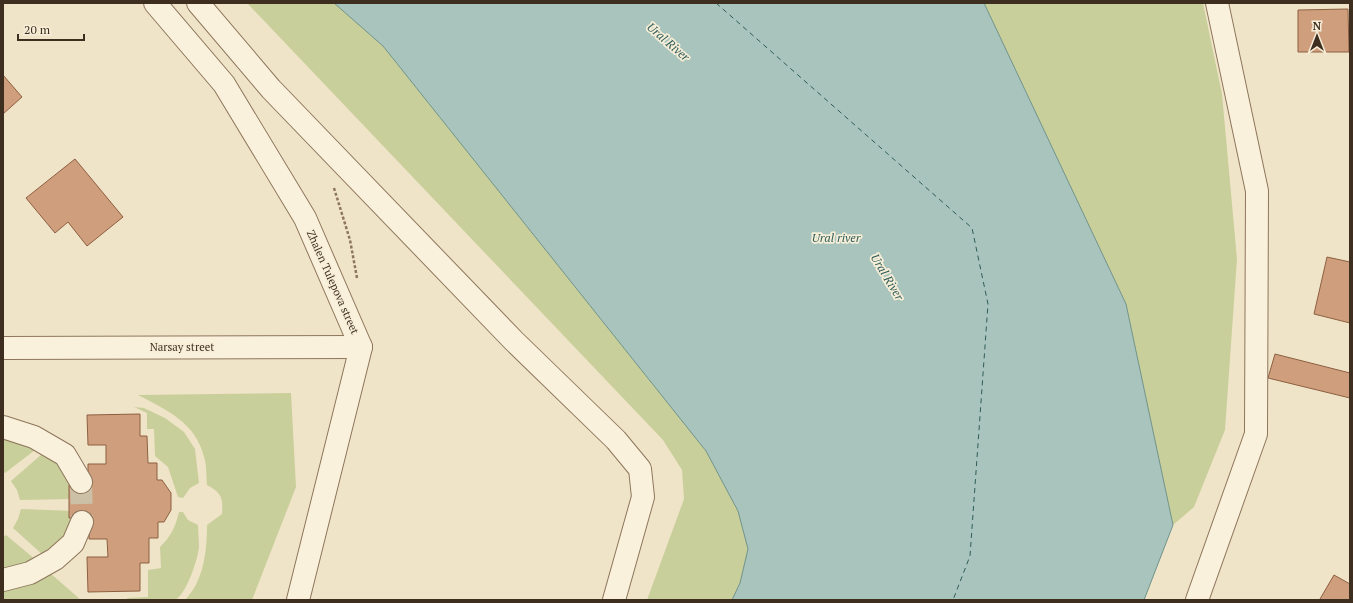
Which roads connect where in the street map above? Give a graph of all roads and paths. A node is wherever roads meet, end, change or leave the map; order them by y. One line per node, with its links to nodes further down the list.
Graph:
1 (155, 3): 6 (street, Zhalen Tulepova street)
2 (198, 3): 13 (street)
3 (1217, 3): 14 (street)
4 (332, 184): 5 (path)
5 (357, 281)
6 (361, 347): 7 (street, Narsay street); 12 (street, Zhalen Tulepova street)
7 (3, 348)
8 (3, 427): 9 (street)
9 (81, 482)
10 (82, 522): 11 (street)
11 (3, 580)
12 (298, 600)
13 (614, 600)
14 (1197, 600)

